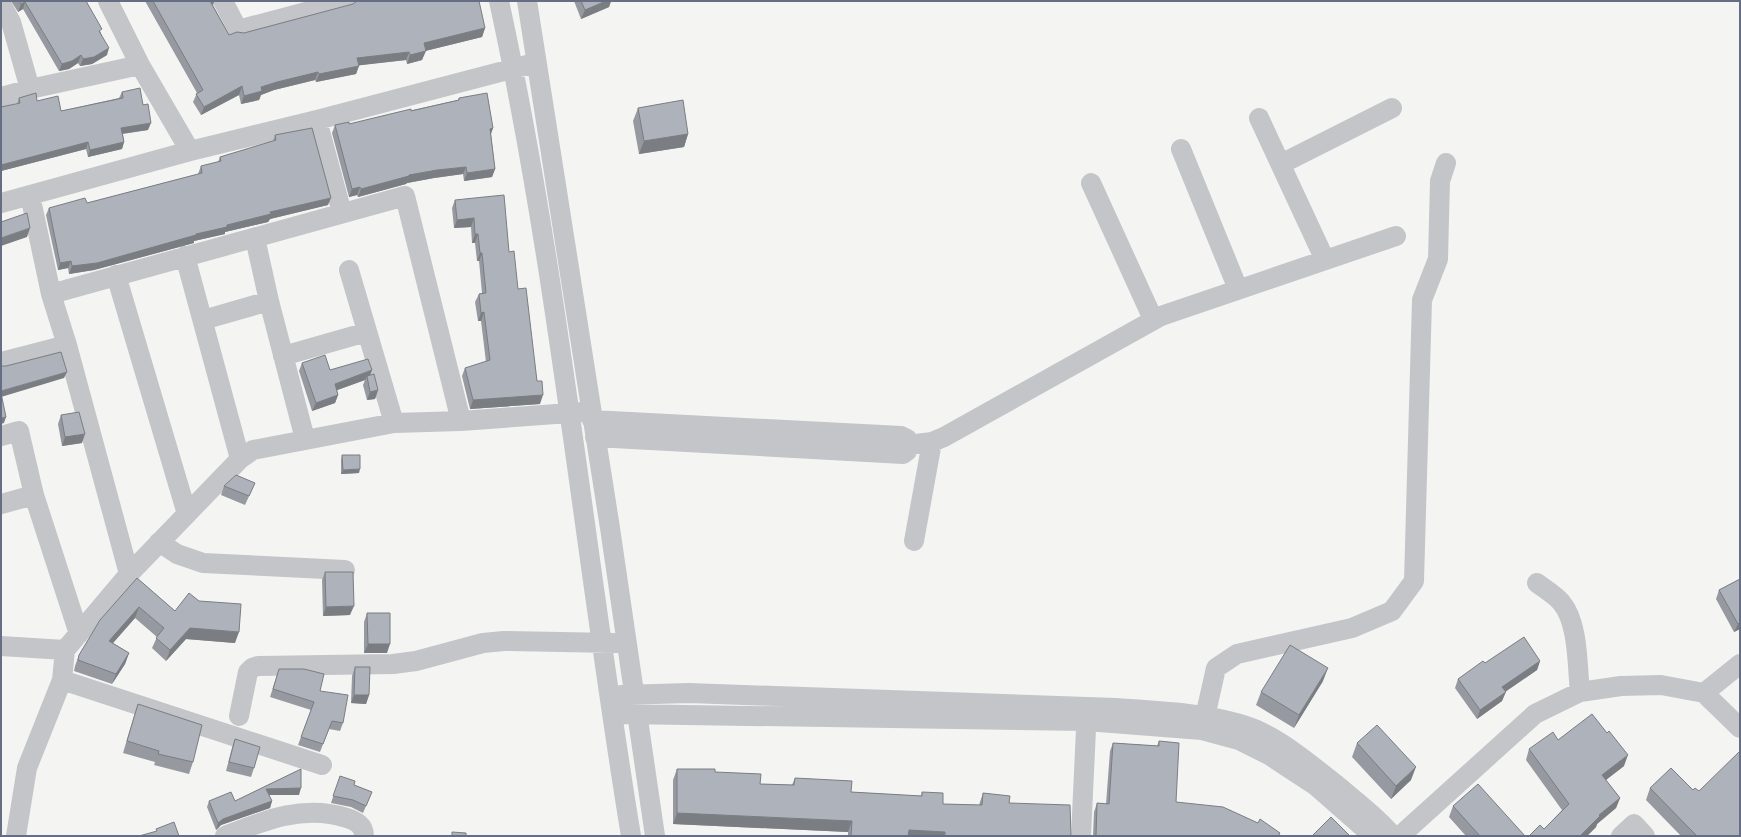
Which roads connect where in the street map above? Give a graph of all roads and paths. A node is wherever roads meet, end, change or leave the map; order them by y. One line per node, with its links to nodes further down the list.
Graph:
1 (108, 1): 10 (street)
2 (223, 1): 7 (street)
3 (347, 1): 7 (street)
4 (499, 1): 11 (street)
5 (527, 1): 9 (street)
6 (1, 4): 8 (street)
7 (297, 8)
8 (6, 23): 12 (street)
9 (537, 62): 11 (street); 43 (street)
10 (140, 65): 12 (street); 18 (street)
11 (514, 68): 16 (street); 40 (street)
12 (30, 89): 13 (street)
13 (1, 97)
14 (1392, 108): 20 (street)
15 (1259, 118): 20 (street)
16 (317, 120): 18 (street); 24 (street)
17 (1181, 149): 31 (street)
18 (190, 150): 22 (street)
19 (1446, 163): 69 (street)
20 (1281, 164): 28 (street)
21 (1091, 183): 34 (street)
22 (30, 195): 23 (street); 32 (street)
23 (1, 203)
24 (342, 213): 26 (street); 41 (street)
25 (1396, 236): 28 (street)
26 (255, 238): 27 (street); 33 (street)
27 (185, 256): 30 (street); 35 (street)
28 (1325, 260): 31 (street)
29 (349, 270): 36 (street)
30 (116, 275): 32 (street); 50 (street)
31 (1238, 289): 34 (street)
32 (51, 294): 37 (street)
33 (269, 301): 35 (street); 38 (street)
34 (1154, 319): 46 (street)
35 (203, 320): 47 (street)
36 (367, 332): 38 (street); 42 (street)
37 (67, 345): 39 (street); 54 (street)
38 (283, 356): 45 (street)
39 (1, 362)
40 (570, 414): 41 (street); 43 (street); 58 (street)
41 (461, 421): 42 (street)
42 (394, 423): 45 (street)
43 (592, 423): 46 (street); 57 (street)
44 (1, 436): 48 (street)
45 (305, 439): 47 (street)
46 (932, 442): 51 (street)
47 (240, 459): 50 (street)
48 (34, 495): 49 (street); 56 (street)
49 (1, 504)
50 (187, 514): 52 (street)
51 (914, 541)
52 (159, 542): 53 (street); 54 (street)
53 (344, 570)
54 (129, 574): 56 (street)
55 (1537, 583): 63 (street)
56 (79, 634): 60 (street)
57 (626, 643): 58 (street); 65 (street)
58 (603, 644): 66 (street); 68 (street)
59 (1, 646): 60 (street)
60 (65, 650): 62 (street)
61 (1740, 664): 64 (street)
62 (62, 680): 71 (street); 73 (street)
63 (1580, 692): 64 (street); 81 (street)
64 (1704, 693): 70 (street)
65 (635, 704): 66 (street); 67 (street); 77 (street)
66 (610, 705): 76 (street)
67 (1087, 714): 69 (street); 78 (street); 79 (street)
68 (239, 716)
69 (1205, 717): 80 (street)
70 (1740, 728)
71 (322, 766)
72 (1, 835): 73 (street)
73 (15, 836)
74 (225, 836): 75 (street)
75 (364, 836)
76 (630, 836)
77 (655, 836)
78 (1081, 836)
79 (1373, 836)
80 (1393, 836)
81 (1400, 836)
82 (1621, 836): 83 (street)
83 (1645, 836)

